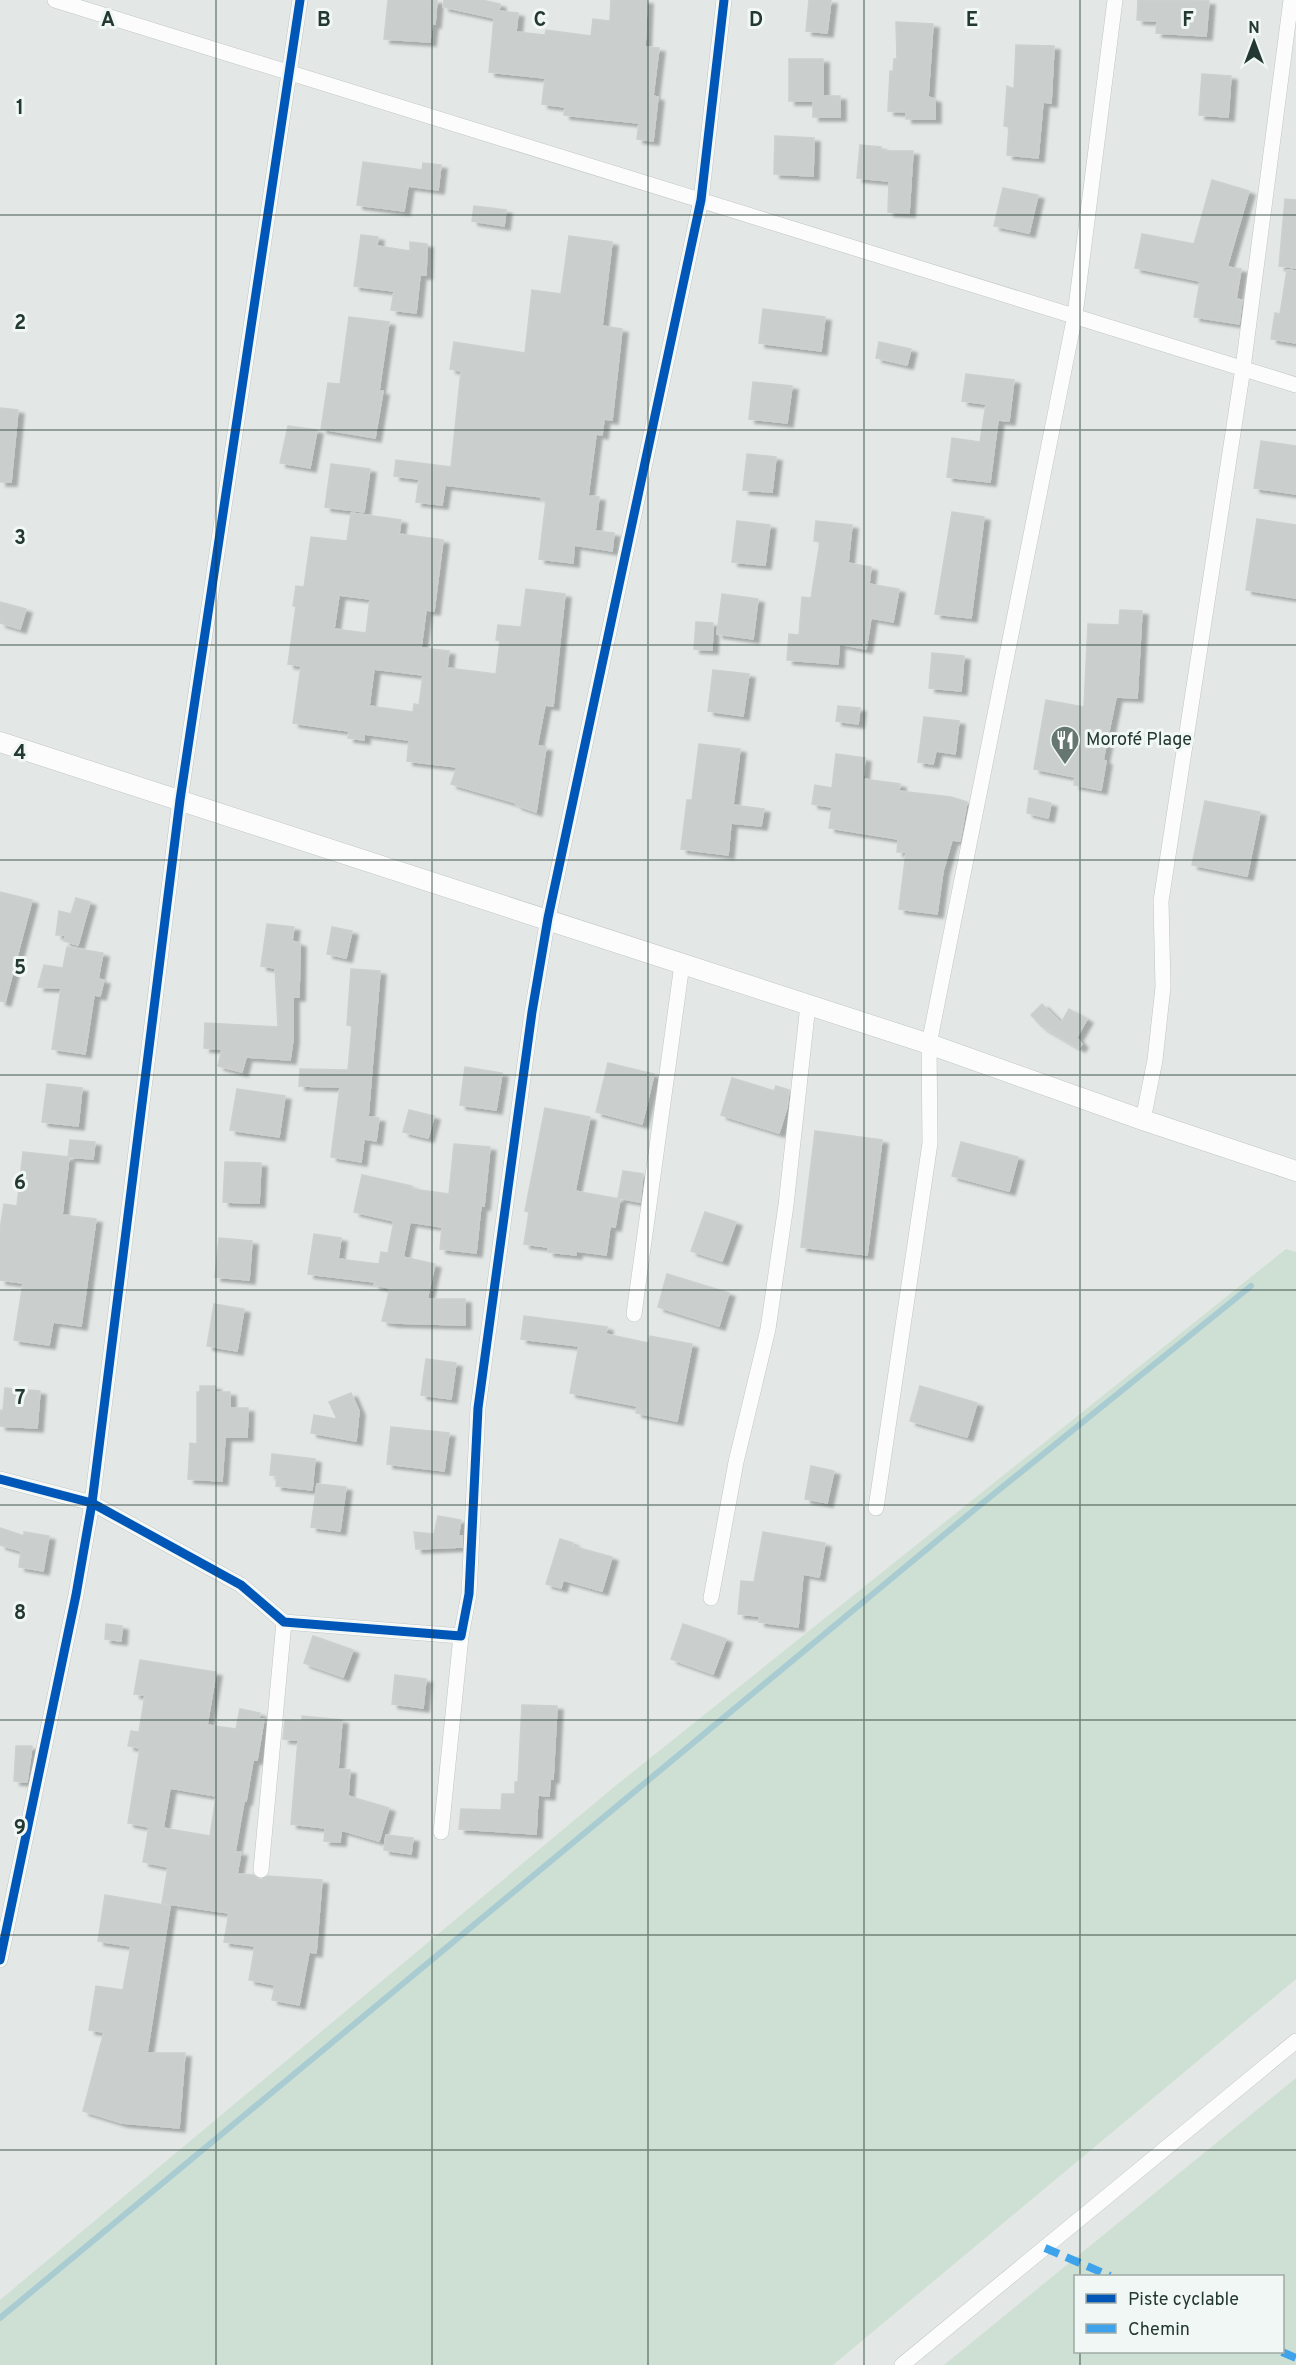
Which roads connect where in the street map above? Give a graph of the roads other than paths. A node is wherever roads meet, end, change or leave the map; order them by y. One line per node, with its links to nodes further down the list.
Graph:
1 (55, 0): 6 (street)
2 (300, 0): 6 (street)
3 (724, 0): 7 (street)
4 (1115, 0): 8 (street)
5 (1291, 0): 9 (street)
6 (288, 74): 7 (street); 12 (street)
7 (701, 200): 8 (street); 13 (street)
8 (1075, 315): 9 (street); 16 (street)
9 (1243, 368): 10 (street); 17 (street)
10 (1296, 385)
11 (0, 742): 12 (street)
12 (180, 800): 13 (street); 21 (street)
13 (548, 918): 14 (street); 25 (street)
14 (682, 964): 15 (street); 19 (street)
15 (808, 1005): 16 (street); 23 (street)
16 (929, 1044): 17 (street); 22 (street)
17 (1143, 1120): 18 (street)
18 (1296, 1171)
19 (634, 1314)
20 (0, 1479): 21 (street)
21 (92, 1503): 24 (street); 28 (street)
22 (876, 1508)
23 (711, 1598)
24 (284, 1622): 25 (street); 27 (street)
25 (460, 1636): 26 (street)
26 (441, 1832)
27 (261, 1870)
28 (0, 1960)
29 (1296, 2041): 30 (street)
30 (902, 2365)

